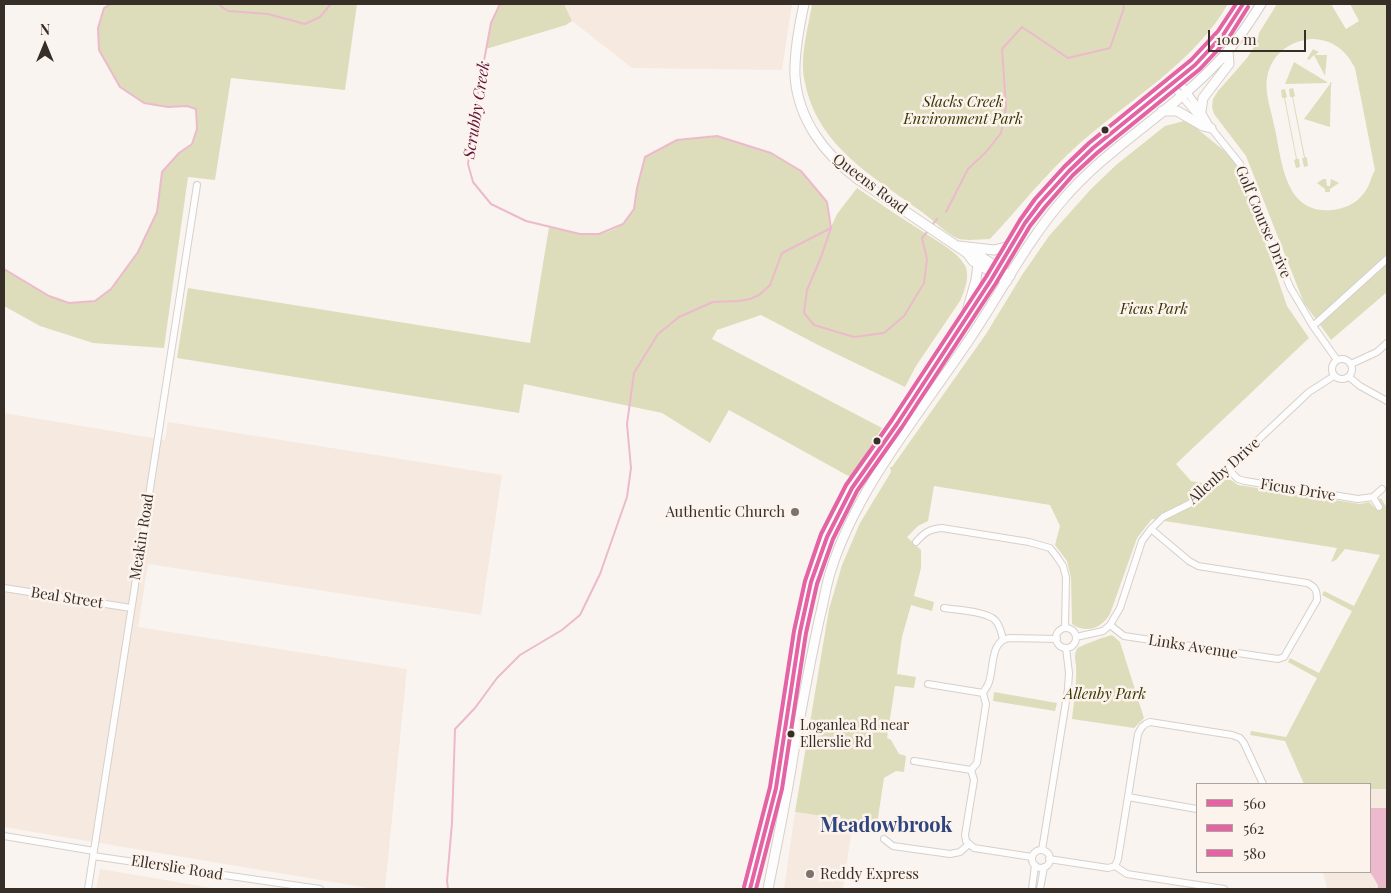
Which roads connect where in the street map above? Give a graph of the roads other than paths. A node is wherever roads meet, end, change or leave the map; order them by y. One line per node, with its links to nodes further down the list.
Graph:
1 (804, 4): 11 (main road, Queens Road)
2 (1243, 4): 5 (main road)
3 (1260, 4): 4 (main road)
4 (1228, 51): 6 (main road); 7 (main road)
5 (1175, 82): 6 (street, Golf Course Drive); 12 (main road)
6 (1184, 93): 7 (street, Golf Course Drive); 8 (main road); 9 (street, Golf Course Drive)
7 (1201, 111): 9 (street, Golf Course Drive)
8 (1162, 112): 9 (main road); 17 (main road)
9 (1209, 125): 19 (street, Golf Course Drive)
10 (197, 184): 33 (street, Meakin Road)
11 (956, 245): 12 (main road); 13 (main road, Queens Road)
12 (1010, 246): 16 (main road)
13 (967, 253): 15 (main road, Queens Road); 16 (main road, Queens Road)
14 (1387, 259): 19 (street)
15 (978, 264): 16 (main road, Queens Road); 18 (main road)
16 (996, 270): 17 (main road, Queens Road); 18 (main road)
17 (1008, 278): 61 (main road)
18 (965, 318): 60 (main road)
19 (1313, 326): 21 (street, Golf Course Drive)
20 (1387, 343): 22 (street)
21 (1337, 360): 22 (street); 23 (street)
22 (1351, 364): 24 (street)
23 (1334, 376): 24 (street); 26 (street, Allenby Drive)
24 (1349, 377): 25 (street)
25 (1387, 401)
26 (1228, 469): 28 (street, Ficus Drive); 30 (street, Allenby Drive)
27 (1382, 489): 28 (street)
28 (1373, 497): 29 (street)
29 (1379, 507)
30 (1151, 528): 35 (street, Allenby Drive); 35 (street, Links Avenue)
31 (916, 542): 36 (street)
32 (4, 588): 33 (street, Beal Street)
33 (131, 608): 52 (street, Meakin Road)
34 (944, 608): 38 (street)
35 (1110, 626): 37 (street)
36 (1065, 628): 37 (street); 39 (street)
37 (1076, 637): 40 (street)
38 (1003, 639): 39 (street); 42 (street)
39 (1057, 639): 40 (street)
40 (1066, 648): 51 (street)
41 (928, 684): 42 (street)
42 (983, 693): 44 (street)
43 (914, 761): 44 (street)
44 (970, 770): 50 (street)
45 (1263, 783): 46 (street)
46 (1128, 797): 47 (street); 56 (street)
47 (1196, 808)
48 (4, 836): 52 (street, Ellerslie Road)
49 (884, 839): 50 (street)
50 (969, 844): 53 (street)
51 (1042, 850): 53 (street); 54 (street)
52 (93, 853): 58 (street, Meakin Road); 59 (street, Ellerslie Road)
53 (1032, 857): 55 (street)
54 (1050, 859): 56 (street); 57 (street)
55 (1035, 865): 57 (street); 62 (street)
56 (1115, 866): 64 (street)
57 (1044, 867): 63 (street)
58 (88, 889)
59 (318, 889)
60 (750, 889)
61 (768, 889)
62 (1032, 889)
63 (1040, 889)
64 (1224, 889)

